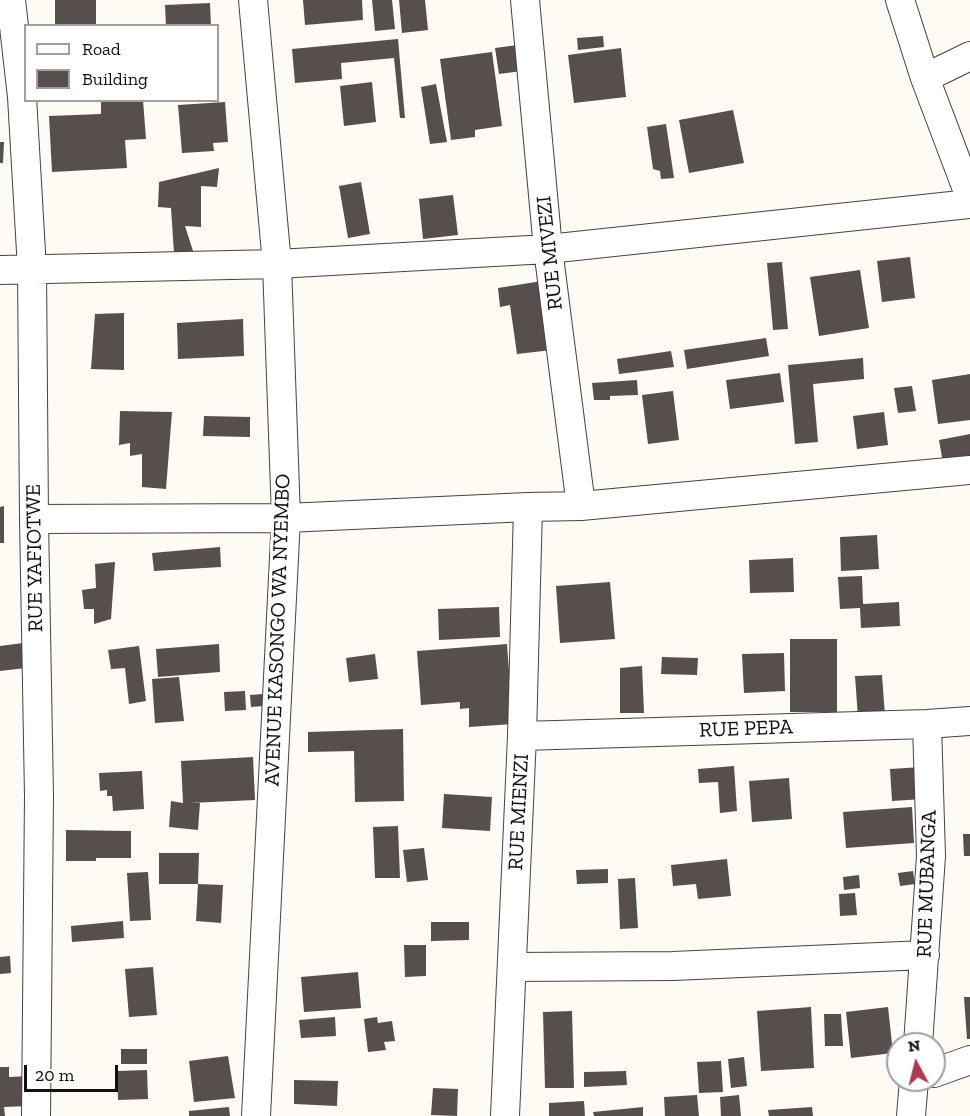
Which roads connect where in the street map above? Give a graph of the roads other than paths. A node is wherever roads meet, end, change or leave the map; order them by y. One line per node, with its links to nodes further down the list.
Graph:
1 (11, 0): 11 (street, RUE YAFIOTWE)
2 (253, 0): 10 (street, AVENUE KASONGO WA NYEMBO)
3 (525, 0): 9 (street, RUE MIVEZI)
4 (900, 0): 6 (street)
5 (970, 56): 6 (street)
6 (925, 78): 7 (street)
7 (970, 197)
8 (970, 204): 9 (street)
9 (548, 249): 10 (street); 14 (street, RUE MIVEZI)
10 (277, 264): 11 (street); 16 (street, AVENUE KASONGO WA NYEMBO)
11 (32, 269): 12 (street); 17 (street, RUE YAFIOTWE)
12 (0, 270)
13 (970, 470): 14 (street)
14 (581, 506): 15 (street)
15 (528, 507): 16 (street); 20 (street, RUE MIENZI)
16 (286, 518): 17 (street); 28 (street, AVENUE KASONGO WA NYEMBO)
17 (34, 519): 27 (street, RUE YAFIOTWE)
18 (970, 721): 19 (street, RUE PEPA)
19 (927, 724): 20 (street, RUE PEPA); 21 (street, RUE MUBANGA)
20 (522, 736): 22 (street, RUE MIENZI)
21 (925, 955): 22 (street); 23 (street, RUE MUBANGA)
22 (512, 967): 29 (street, RUE MIENZI)
23 (919, 1032)
24 (970, 1060): 25 (street)
25 (946, 1069)
26 (913, 1092): 30 (street)
27 (36, 1116)
28 (256, 1116)
29 (505, 1116)
30 (911, 1116)

